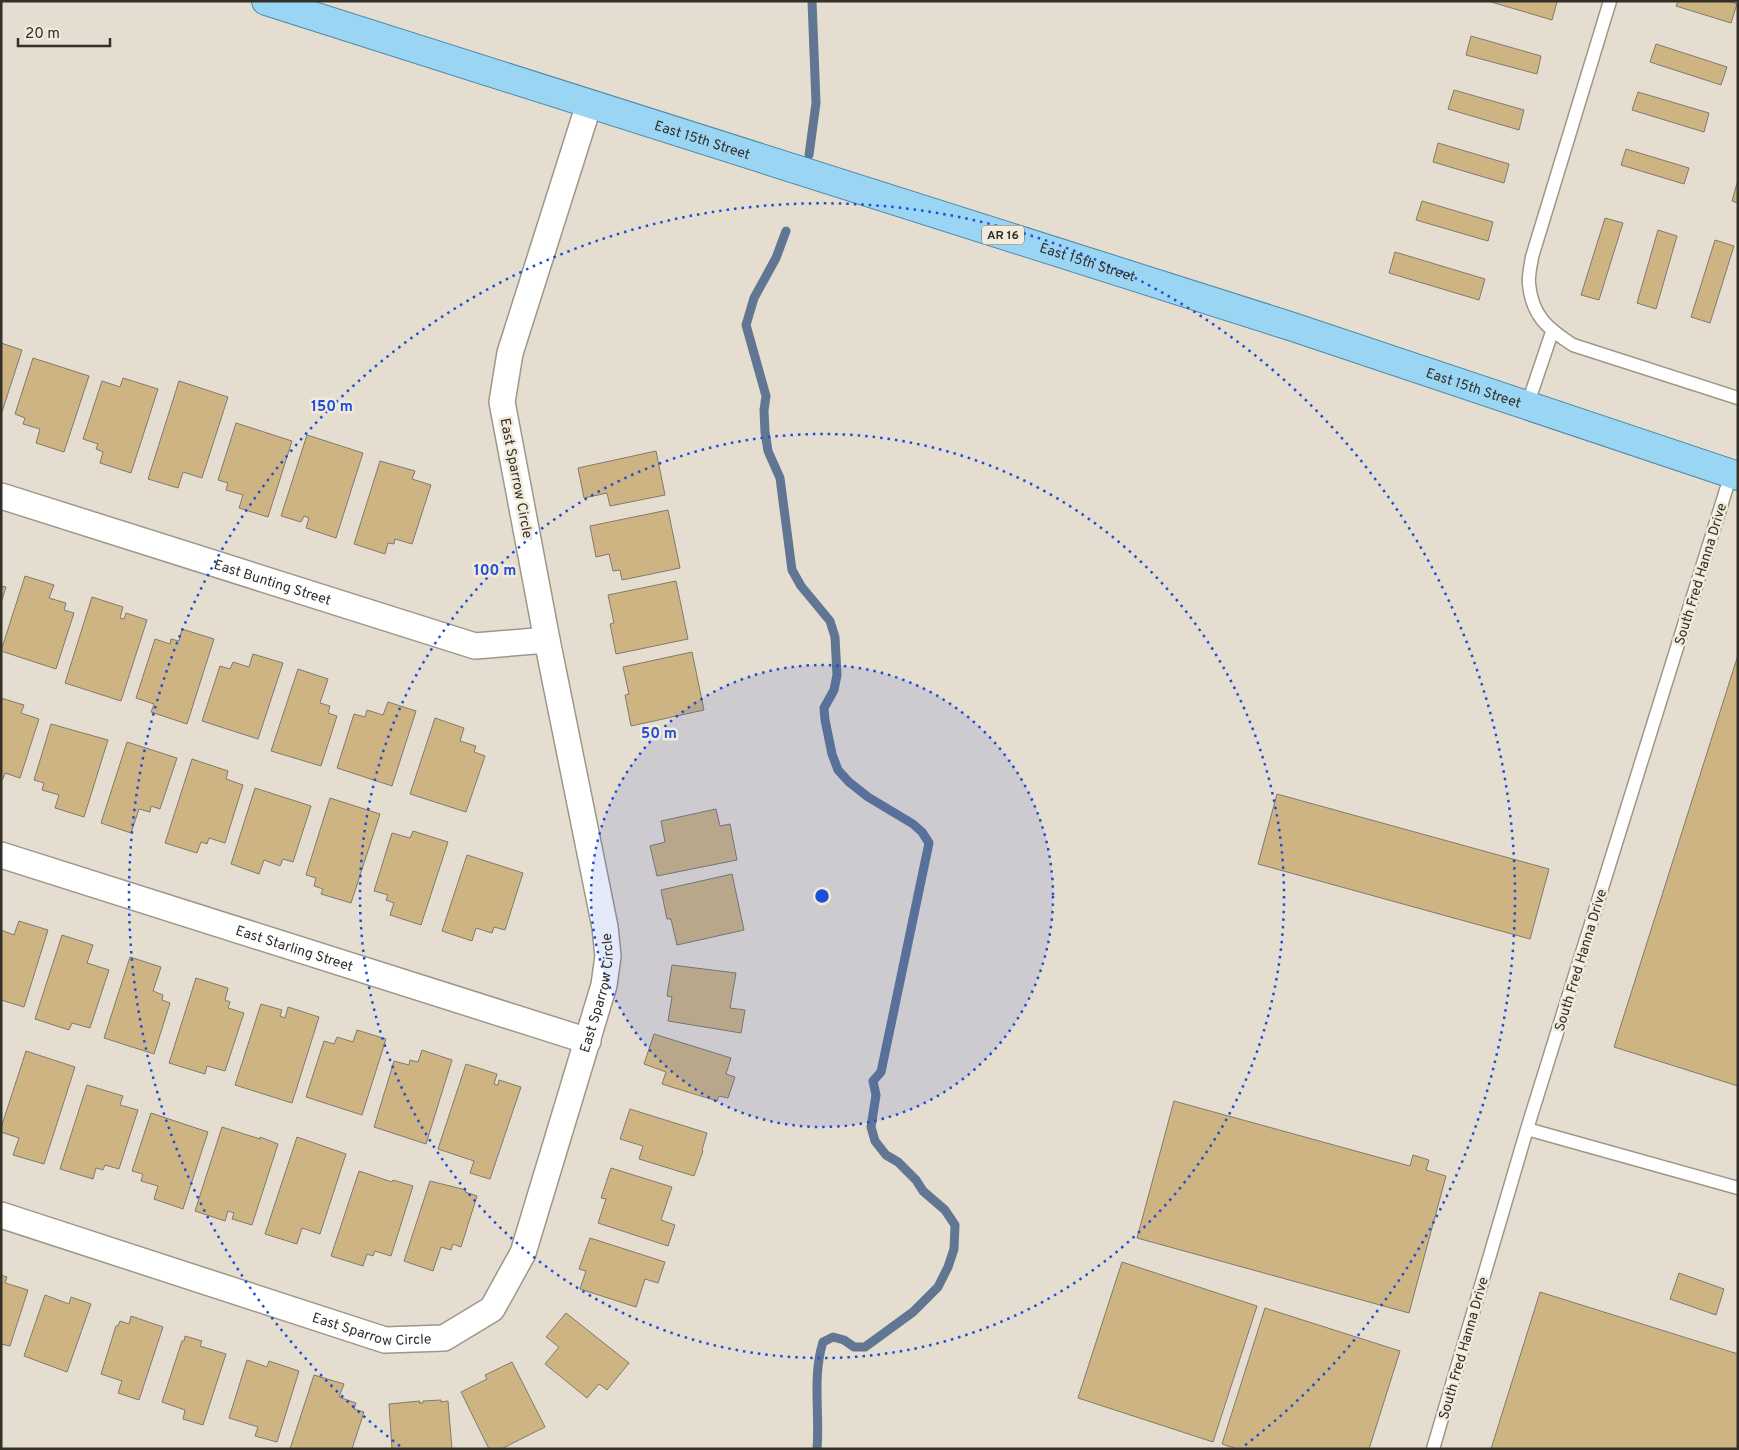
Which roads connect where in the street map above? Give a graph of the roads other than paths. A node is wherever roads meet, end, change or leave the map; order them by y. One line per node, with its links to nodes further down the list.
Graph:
1 (266, 1): 3 (main road, East 15th Street / AR 16)
2 (1610, 1): 4 (lane)
3 (590, 104): 6 (main road, East 15th Street / AR 16); 9 (street, East Sparrow Circle)
4 (1552, 332): 5 (lane); 6 (lane)
5 (1738, 398)
6 (1527, 406): 7 (main road, East 15th Street / AR 16)
7 (1734, 475): 12 (lane, South Fred Hanna Drive)
8 (1, 496): 9 (street, East Bunting Street)
9 (547, 640): 11 (street, East Sparrow Circle)
10 (1, 855): 11 (street, East Starling Street)
11 (588, 1041): 14 (street, East Sparrow Circle)
12 (1527, 1129): 13 (lane); 15 (lane, South Fred Hanna Drive)
13 (1738, 1188)
14 (1, 1216)
15 (1434, 1449)

